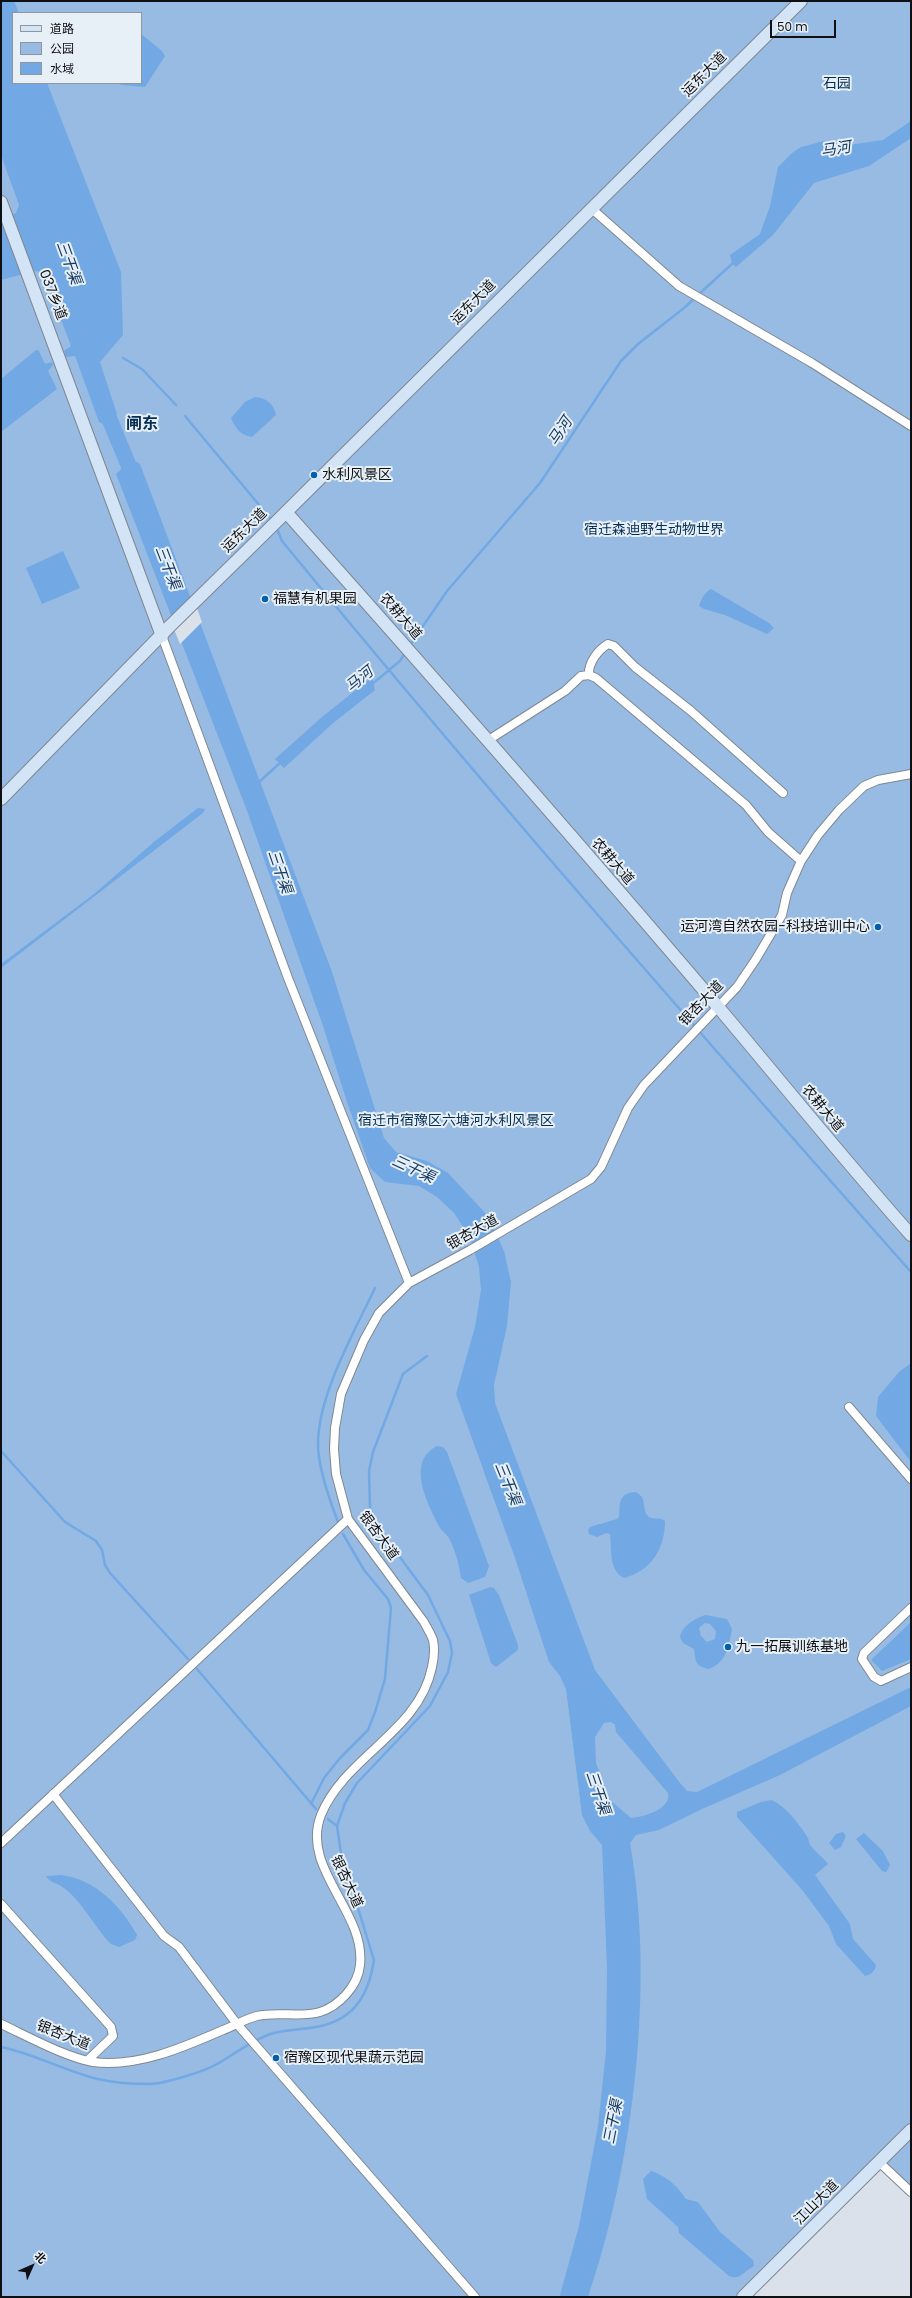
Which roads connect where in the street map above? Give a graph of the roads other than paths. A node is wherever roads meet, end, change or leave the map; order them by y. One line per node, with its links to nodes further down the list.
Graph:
1 (801, 1): 3 (main road, 运东大道)
2 (2, 206): 6 (main road, 037乡道)
3 (592, 209): 4 (street); 5 (main road, 运东大道)
4 (911, 426)
5 (286, 512): 6 (main road, 运东大道); 8 (main road, 农耕大道)
6 (164, 630): 10 (main road, 运东大道); 12 (main road, 运东大道); 16 (street)
7 (589, 675): 8 (street); 11 (street); 13 (street)
8 (487, 741): 14 (main road, 农耕大道)
9 (911, 774): 13 (street, 银杏大道)
10 (1, 791)
11 (784, 793)
12 (1, 799)
13 (801, 861): 14 (street, 银杏大道)
14 (718, 1007): 15 (main road, 农耕大道); 16 (street, 银杏大道)
15 (911, 1235)
16 (409, 1283): 19 (street, 银杏大道)
17 (849, 1407): 18 (street)
18 (911, 1478)
19 (348, 1519): 22 (street); 26 (street, 银杏大道)
20 (911, 1608): 21 (street)
21 (911, 1667)
22 (53, 1794): 23 (street); 26 (street)
23 (1, 1843)
24 (1, 1904): 27 (street)
25 (1, 2024): 27 (street, 银杏大道)
26 (239, 2026): 27 (street, 银杏大道); 31 (street)
27 (88, 2060)
28 (911, 2130): 29 (main road, 江山大道)
29 (879, 2162): 30 (street); 32 (main road, 江山大道)
30 (911, 2192)
31 (475, 2297)
32 (743, 2297)

